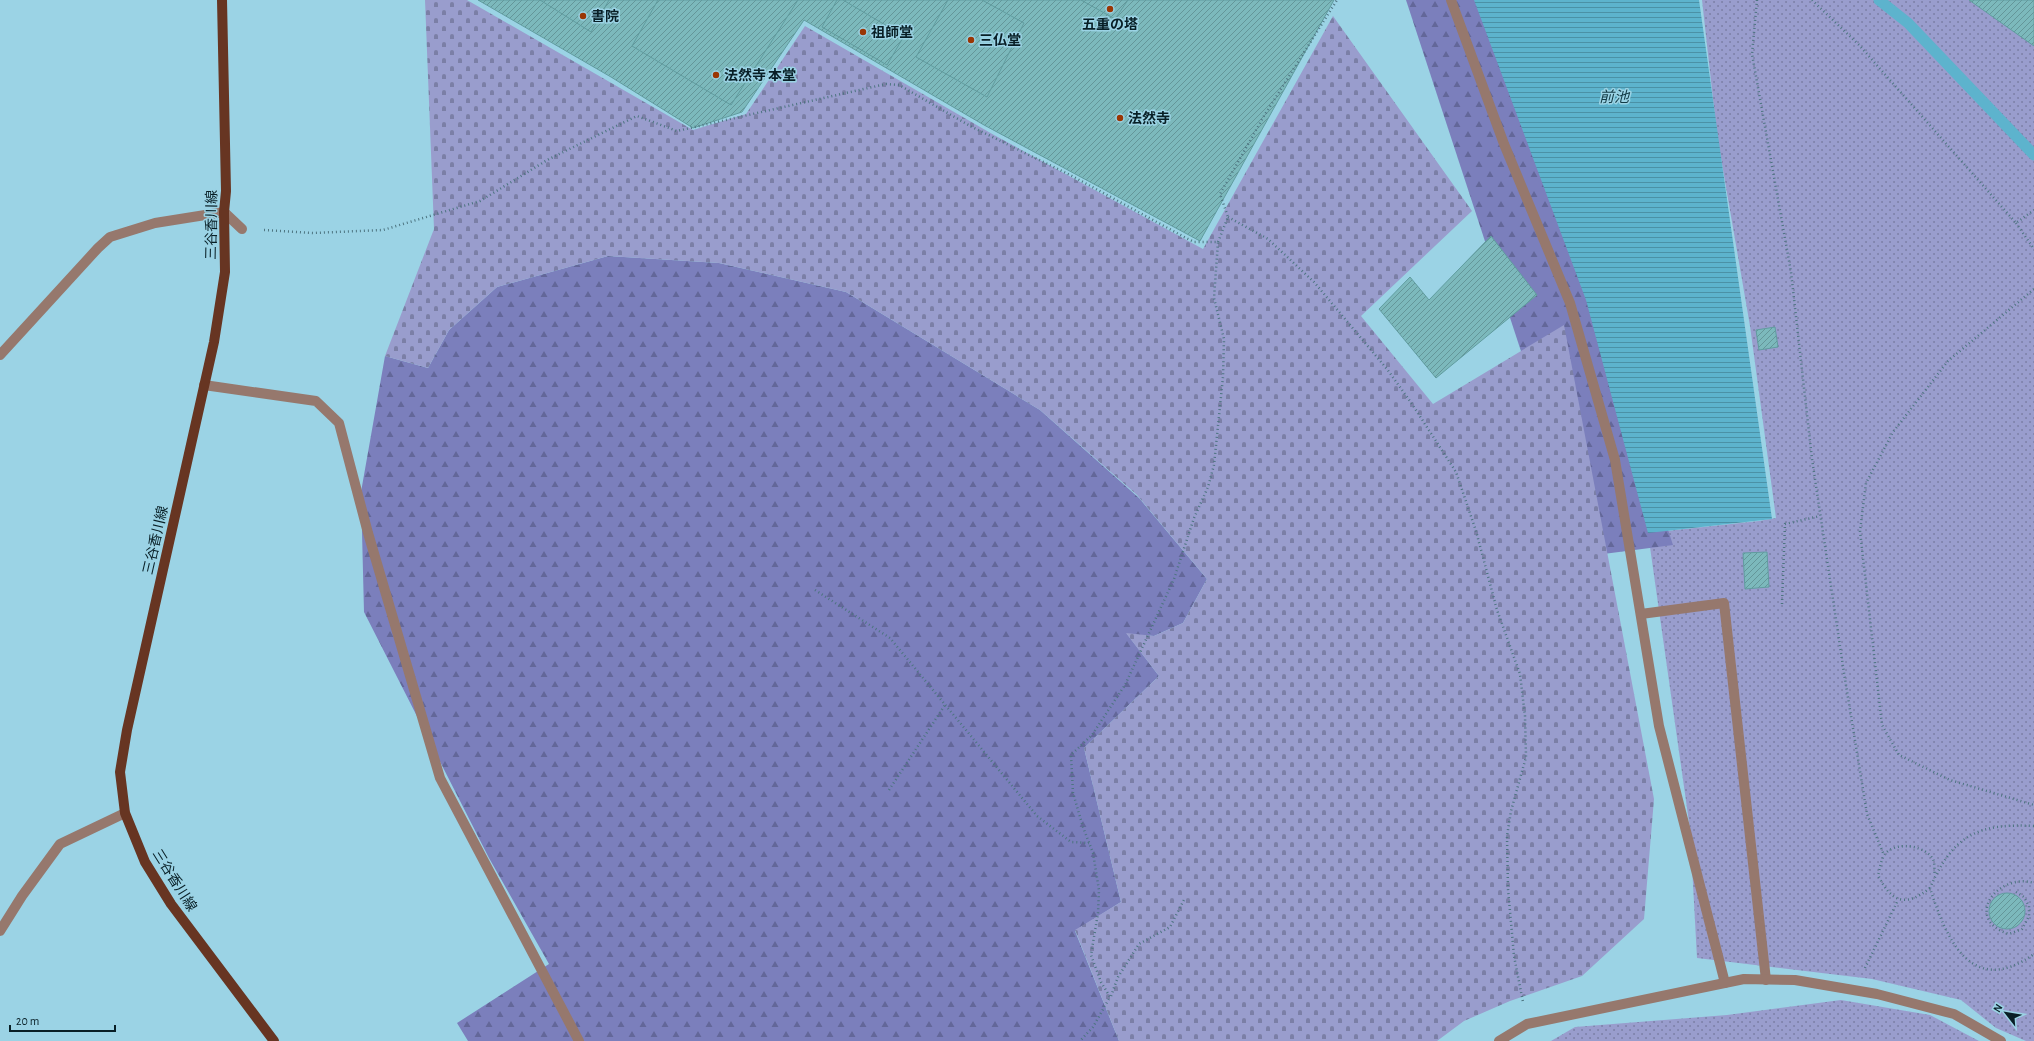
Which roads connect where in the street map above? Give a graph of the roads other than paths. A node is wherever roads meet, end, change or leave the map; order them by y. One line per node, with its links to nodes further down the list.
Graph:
1 (222, 0): 3 (main road, 三谷香川線)
2 (1451, 0): 7 (street)
3 (224, 212): 4 (street); 5 (street); 6 (main road, 三谷香川線)
4 (242, 229)
5 (0, 355)
6 (204, 386): 8 (main road, 三谷香川線); 13 (street)
7 (1641, 614): 10 (street); 11 (street)
8 (125, 813): 9 (street); 12 (main road, 三谷香川線)
9 (0, 932)
10 (1766, 980): 11 (street); 15 (street)
11 (1725, 983): 14 (street)
12 (274, 1041)
13 (579, 1041)
14 (1499, 1041)
15 (2001, 1041)

